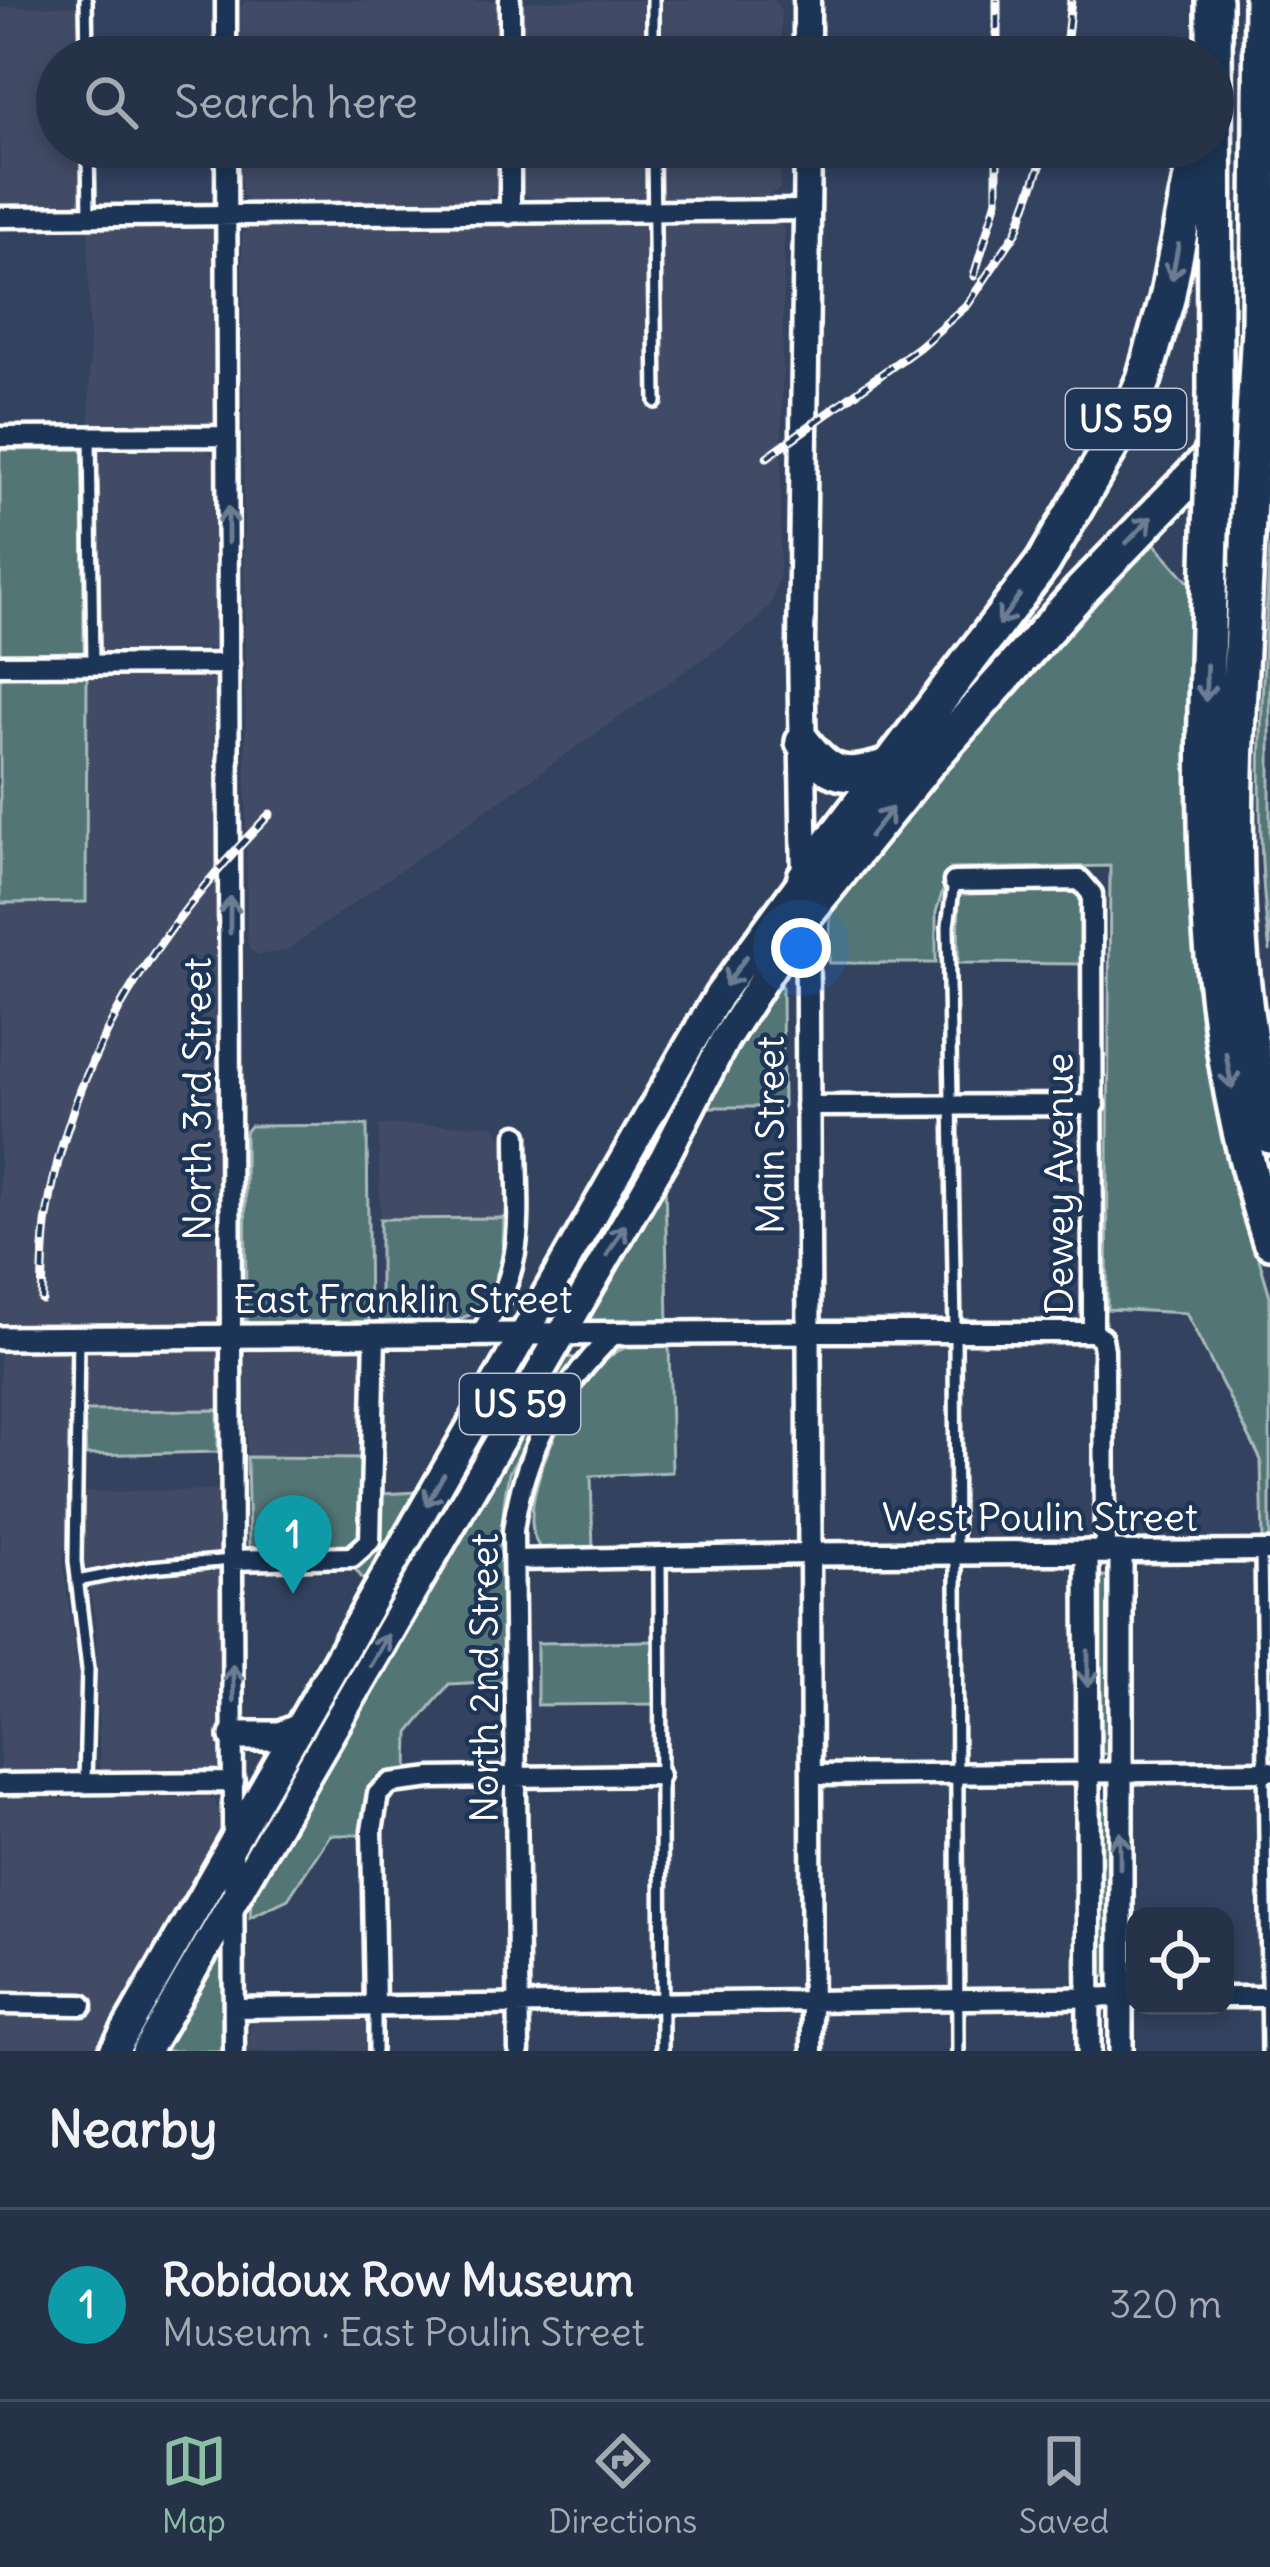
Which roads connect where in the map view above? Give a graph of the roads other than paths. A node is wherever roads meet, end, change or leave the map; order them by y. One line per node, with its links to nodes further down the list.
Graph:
1 (86, 0): 8 (lane)
2 (226, 0): 9 (street)
3 (510, 0): 10 (street)
4 (652, 0): 11 (lane)
5 (807, 0): 12 (main road)
6 (1262, 0): 44 (highway, bridge)
7 (1215, 6): 13 (highway)
8 (87, 36)
9 (226, 36)
10 (510, 36)
11 (652, 36)
12 (807, 36)
13 (1211, 36)
14 (88, 168): 25 (lane)
15 (226, 168): 26 (street, North 3rd Street)
16 (510, 168): 23 (street)
17 (652, 168): 22 (lane)
18 (808, 168): 21 (main road, Main Street)
19 (1193, 168): 36 (highway, US 59, one-way to 36)
20 (1215, 168): 45 (highway, one-way to 45, bridge)
21 (808, 210): 22 (street); 35 (main road, Main Street)
22 (652, 212): 23 (street); 28 (lane)
23 (510, 214): 26 (street)
24 (0, 218): 25 (street)
25 (89, 218): 26 (street)
26 (226, 218): 30 (street, North 3rd Street)
27 (1270, 395): 39 (highway, US 59, one-way to 27)
28 (656, 402)
29 (90, 436): 30 (street); 31 (street); 32 (lane)
30 (227, 436): 33 (street, North 3rd Street, one-way to 30)
31 (0, 437)
32 (93, 664): 33 (street); 34 (street)
33 (229, 664): 54 (street, North 3rd Street, one-way to 33)
34 (0, 665)
35 (803, 742): 36 (highway); 37 (main road, Main Street)
36 (888, 766): 37 (highway, US 59)
37 (805, 877): 39 (main road, Main Street); 50 (main road, US 59, one-way to 50)
38 (954, 882): 40 (lane); 41 (street, Dewey Avenue)
39 (807, 912): 42 (street, Main Street); 53 (main road, US 59, one-way to 39)
40 (951, 1105): 41 (street); 42 (street); 47 (lane)
41 (1095, 1105): 48 (street, Dewey Avenue)
42 (806, 1106): 46 (street, Main Street)
43 (517, 1135): 49 (street)
44 (1270, 1136)
45 (1270, 1241)
46 (807, 1331): 47 (street); 51 (street, East Franklin Street); 60 (street, Main Street)
47 (955, 1331): 48 (street); 59 (lane)
48 (1093, 1332): 58 (street, Dewey Avenue)
49 (480, 1334): 50 (street, East Franklin Street); 52 (street, East Franklin Street)
50 (525, 1334): 53 (street, East Franklin Street); 65 (main road, US 59, one-way to 65)
51 (614, 1334): 53 (street, East Franklin Street); 63 (street, North 2nd Street)
52 (375, 1335): 54 (street, East Franklin Street); 62 (street)
53 (560, 1335): 78 (main road, US 59, one-way to 53)
54 (231, 1336): 56 (street, East Franklin Street); 62 (street, North 3rd Street)
55 (0, 1338): 56 (street, East Franklin Street)
56 (79, 1338): 64 (lane)
57 (1265, 1551): 58 (street, West Poulin Street); 67 (lane)
58 (1104, 1552): 59 (street, West Poulin Street); 68 (street, Dewey Avenue, one-way to 68); 69 (street, Dewey Avenue)
59 (956, 1553): 60 (street, West Poulin Street); 70 (lane)
60 (810, 1554): 61 (street); 72 (street, Main Street)
61 (660, 1556): 63 (street); 71 (lane)
62 (232, 1560): 64 (lane); 66 (street, North 3rd Street, one-way to 62)
63 (516, 1560): 73 (street, North 2nd Street)
64 (77, 1581): 74 (lane)
65 (299, 1728): 66 (main road); 77 (main road, US 59)
66 (234, 1736): 75 (street, North 3rd Street)
67 (1267, 1771): 69 (street); 83 (lane)
68 (1088, 1772): 69 (street); 70 (street); 80 (street, Dewey Avenue)
69 (1119, 1772): 79 (street, Dewey Avenue, one-way to 69)
70 (955, 1774): 72 (street); 84 (lane)
71 (659, 1775): 73 (street); 90 (lane)
72 (813, 1775): 85 (street, Main Street)
73 (518, 1777): 88 (street); 89 (street, North 2nd Street)
74 (85, 1782): 75 (street); 76 (street)
75 (234, 1782): 77 (street, North 3rd Street)
76 (0, 1784)
77 (236, 1842): 78 (street, North 3rd Street); 93 (main road, US 59)
78 (235, 1896): 91 (street, North 3rd Street); 94 (main road, US 59)
79 (1126, 1947)
80 (1089, 1997): 81 (street); 84 (street); 101 (street, Dewey Avenue)
81 (1126, 1997)
82 (1234, 1997): 83 (street)
83 (1269, 1997): 103 (lane)
84 (957, 2000): 85 (street); 100 (lane)
85 (812, 2002): 90 (street); 99 (street, Main Street)
86 (0, 2004): 87 (street)
87 (82, 2005)
88 (375, 2005): 89 (street); 91 (street); 96 (lane)
89 (519, 2005): 90 (street); 97 (street, North 2nd Street)
90 (662, 2005): 98 (lane)
91 (234, 2008): 95 (street, North 3rd Street)
92 (1126, 2012): 102 (street, Dewey Avenue)
93 (114, 2051)
94 (146, 2051)
95 (234, 2051)
96 (375, 2051)
97 (520, 2051)
98 (662, 2051)
99 (812, 2051)
100 (958, 2051)
101 (1089, 2051)
102 (1121, 2051)
103 (1268, 2051)

